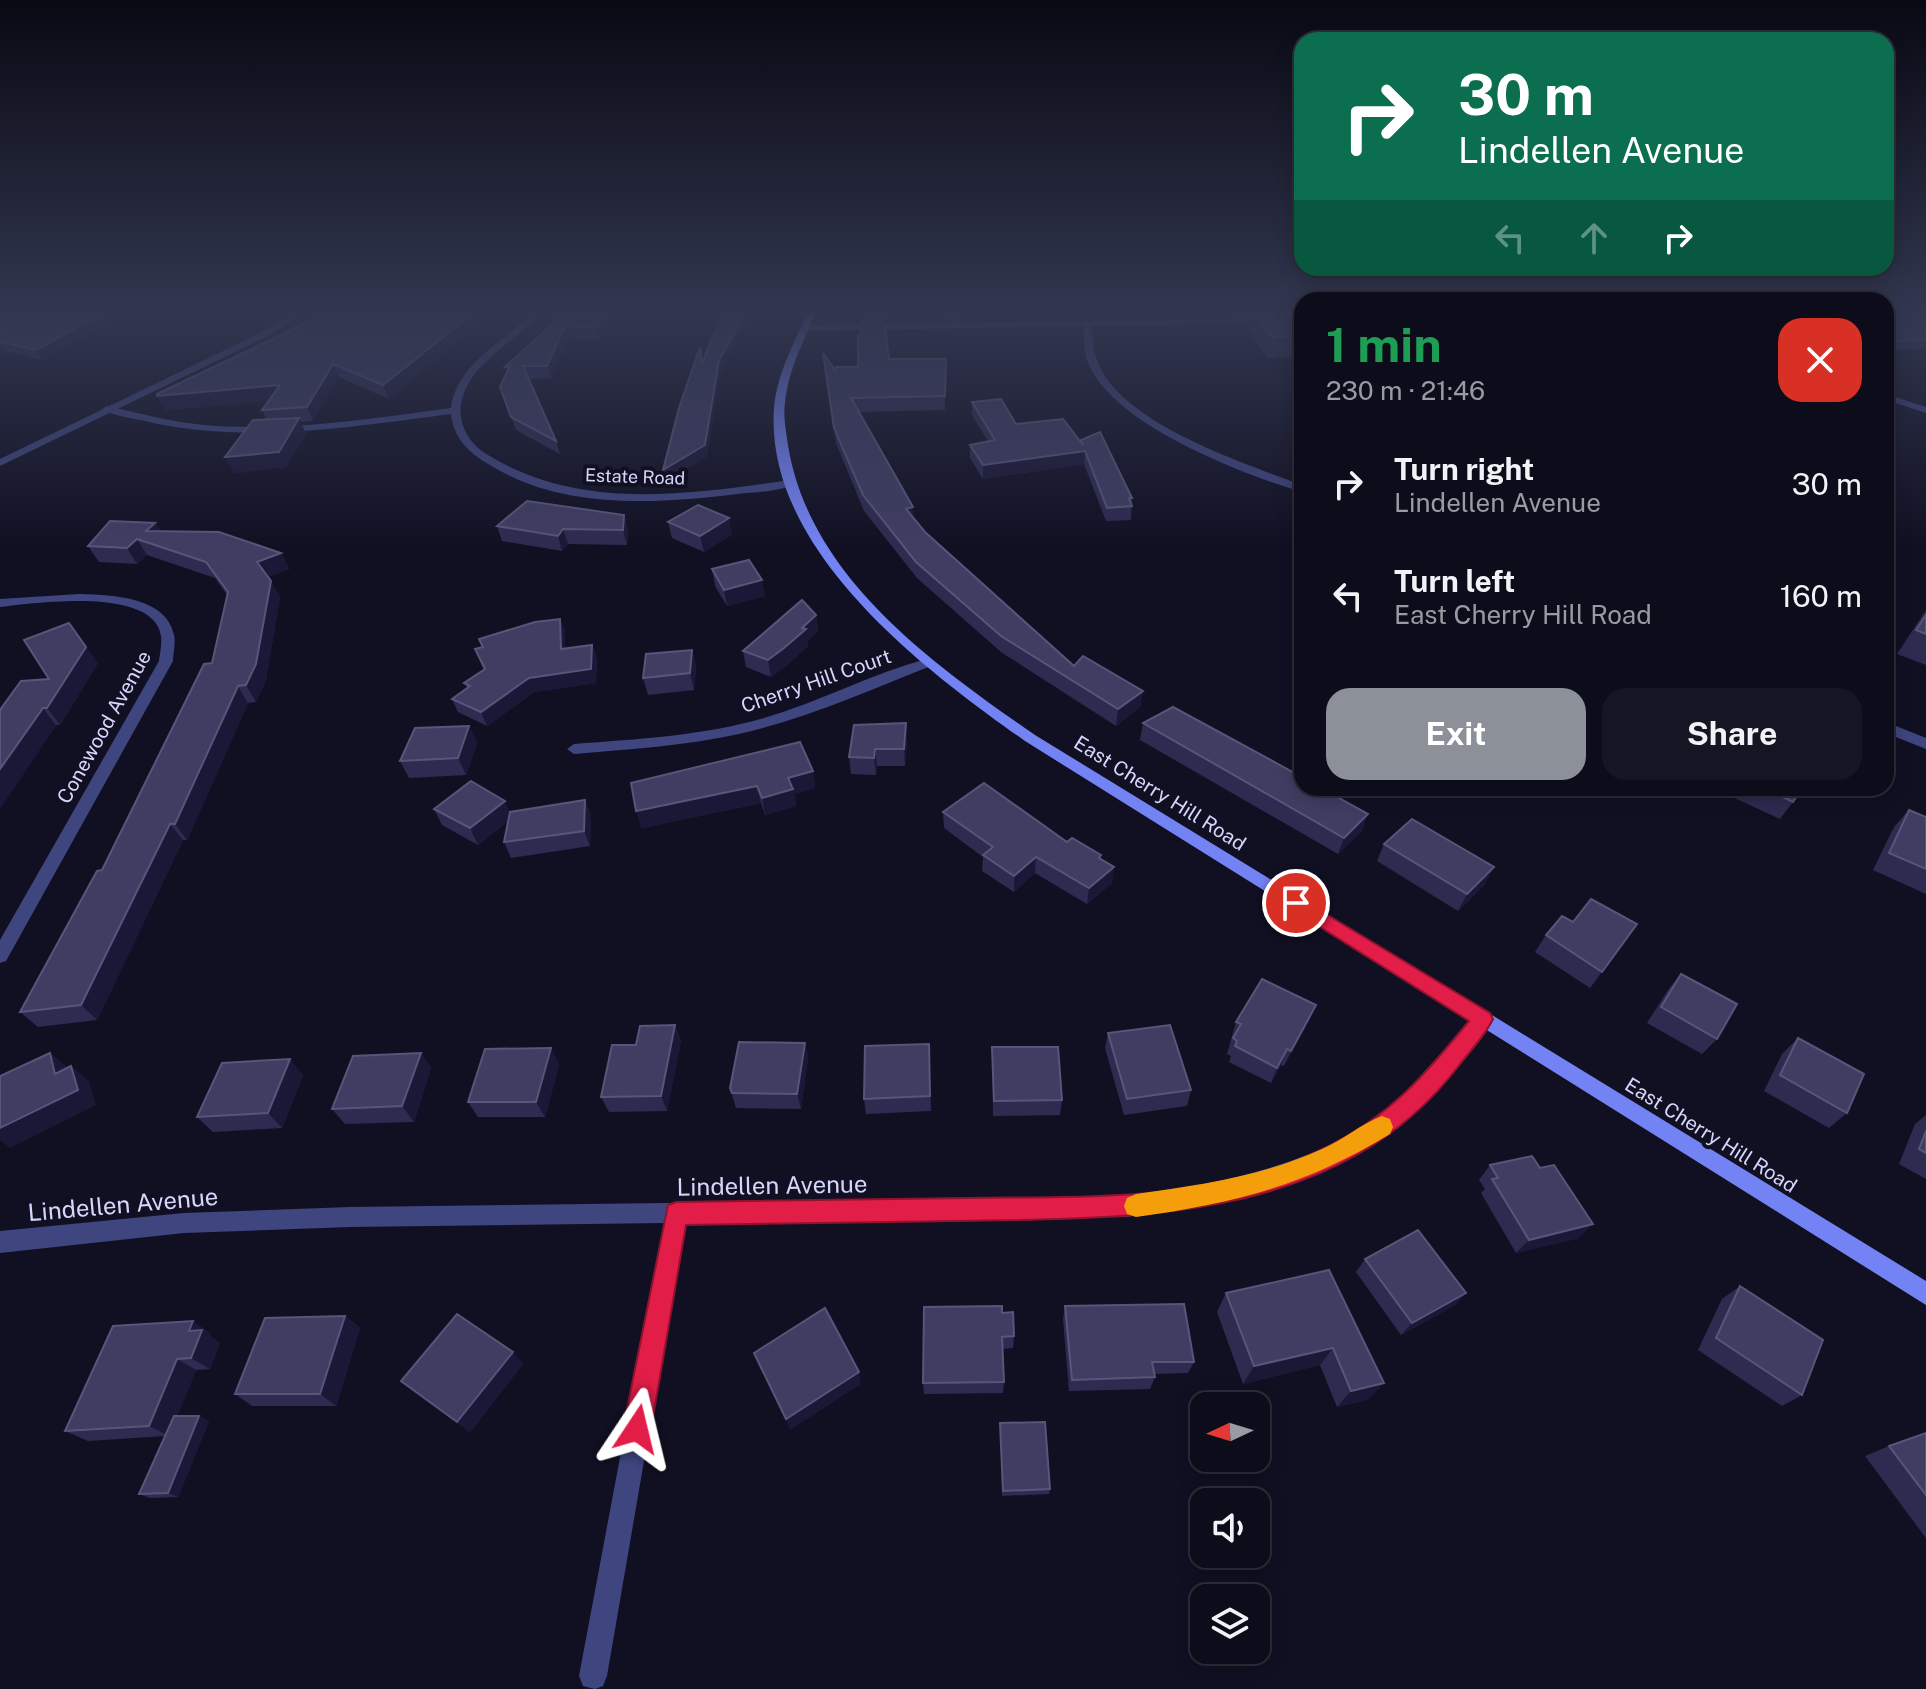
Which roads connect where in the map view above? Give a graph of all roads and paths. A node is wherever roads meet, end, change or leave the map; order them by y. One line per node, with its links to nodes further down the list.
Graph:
1 (147, 390): 6 (street)
2 (462, 390): 7 (street)
3 (784, 390): 10 (main road, East Cherry Hill Road)
4 (1112, 390): 11 (street)
5 (1894, 400): 8 (street)
6 (107, 409): 7 (street); 9 (street)
7 (455, 410): 10 (street, Estate Road)
8 (1926, 410)
9 (1, 464)
10 (791, 483): 13 (main road, East Cherry Hill Road)
11 (1294, 486)
12 (0, 603): 17 (street, Conewood Avenue)
13 (926, 663): 16 (street, Cherry Hill Court); 18 (main road, East Cherry Hill Road)
14 (1894, 730): 15 (street)
15 (1926, 744)
16 (574, 749)
17 (0, 956)
18 (1483, 1019): 19 (street, Lindellen Avenue); 21 (main road, East Cherry Hill Road)
19 (676, 1213): 20 (street, Lindellen Avenue); 22 (street)
20 (0, 1242)
21 (1926, 1294)
22 (593, 1676)

